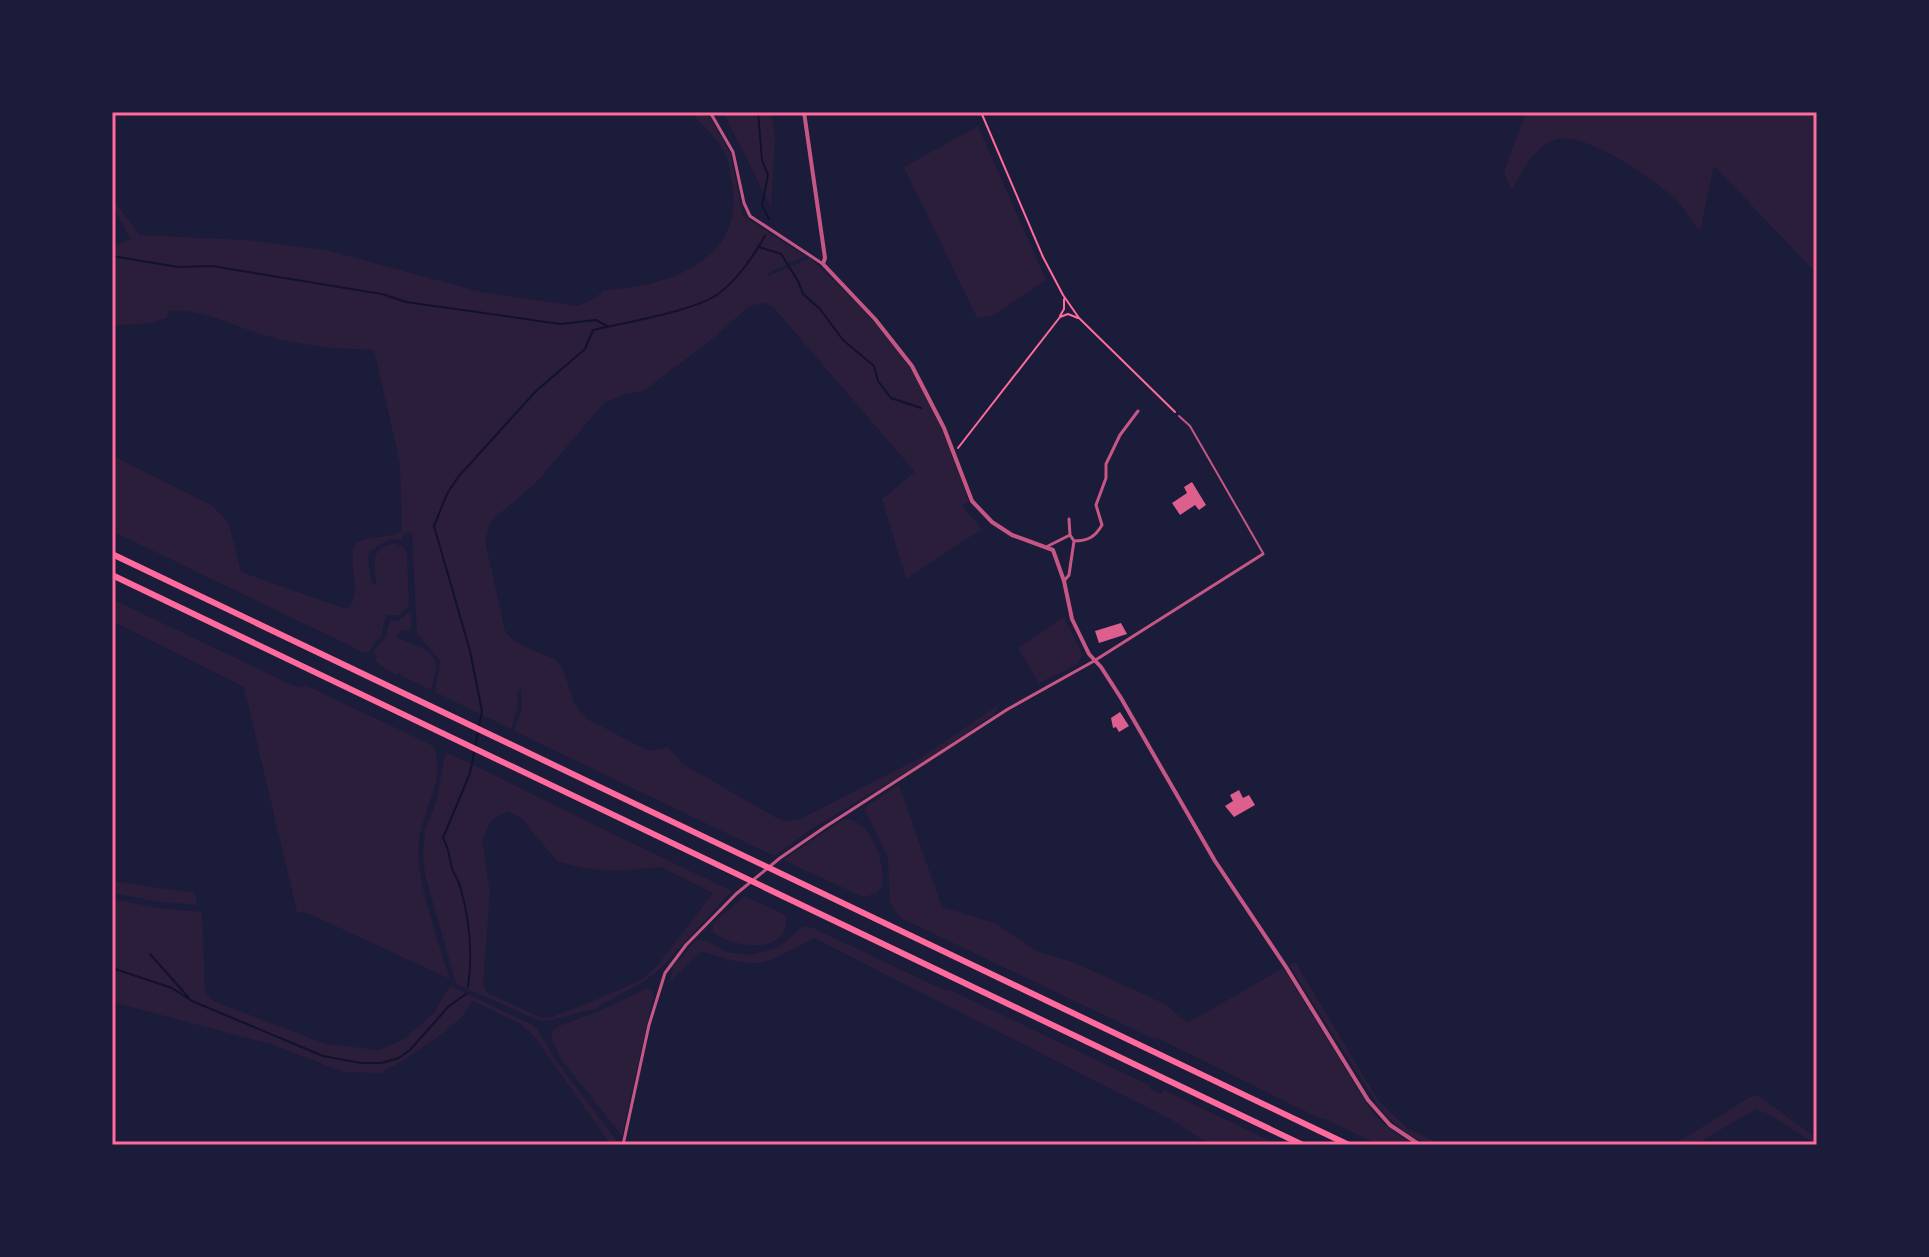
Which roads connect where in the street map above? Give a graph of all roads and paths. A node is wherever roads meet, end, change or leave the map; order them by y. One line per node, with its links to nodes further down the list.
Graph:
1 (710, 112): 4 (street)
2 (804, 112): 4 (street)
3 (981, 112): 5 (path)
4 (823, 264): 10 (street)
5 (1063, 295): 6 (path); 7 (path)
6 (1060, 317): 7 (path); 10 (path)
7 (1079, 318): 9 (path)
8 (1138, 411): 13 (street)
9 (1179, 416): 16 (lane)
10 (954, 451): 14 (street)
11 (1069, 519): 12 (street)
12 (1070, 535): 13 (street); 14 (street)
13 (1074, 541): 18 (street)
14 (1048, 546): 18 (street)
15 (112, 554): 22 (highway)
16 (1263, 554): 19 (street)
17 (112, 575): 21 (highway)
18 (1064, 581): 19 (street)
19 (1094, 661): 20 (street); 23 (street)
20 (623, 1145)
21 (1303, 1145)
22 (1349, 1145)
23 (1420, 1145)

